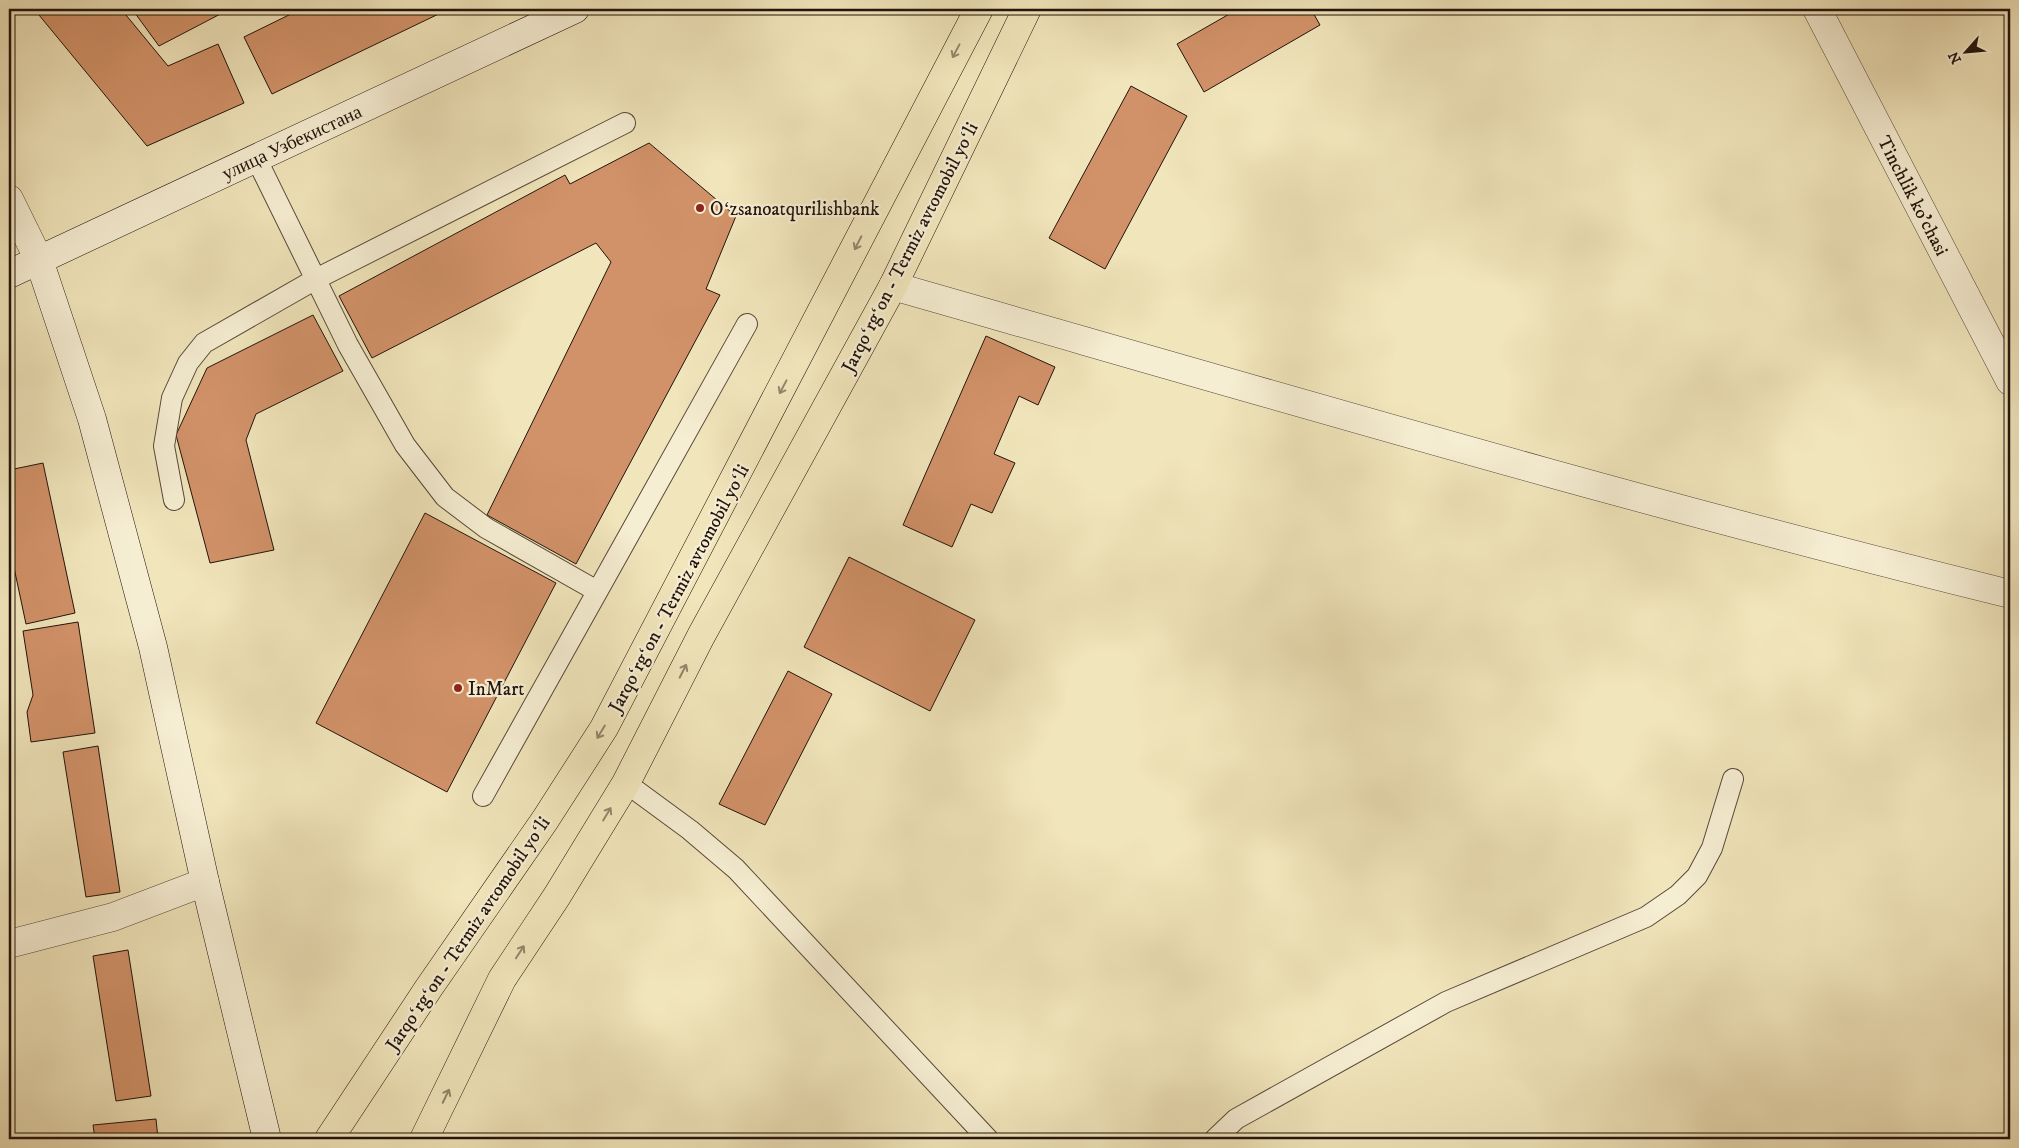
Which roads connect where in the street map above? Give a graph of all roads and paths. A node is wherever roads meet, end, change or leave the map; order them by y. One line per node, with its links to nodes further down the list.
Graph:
1 (575, 9): 6 (street, улица Узбекистана)
2 (979, 9): 23 (highway, Jarqoʻrgʻon - Termiz avtomobil yoʻli, one-way to 23)
3 (1027, 9): 11 (highway, Jarqoʻrgʻon - Termiz avtomobil yoʻli)
4 (1817, 9): 13 (street, Tinchlik ko'chasi)
5 (626, 123): 10 (lane)
6 (256, 158): 8 (street, улица Узбекистана); 10 (lane)
7 (9, 199): 8 (street)
8 (39, 260): 9 (street, улица Узбекистана); 20 (street)
9 (9, 274)
10 (316, 279): 14 (lane); 15 (lane)
11 (893, 286): 16 (street); 18 (highway, Jarqoʻrgʻon - Termiz avtomobil yoʻli, one-way to 11)
12 (747, 324): 15 (lane)
13 (2010, 381)
14 (174, 500)
15 (598, 591): 19 (lane)
16 (2010, 594)
17 (1733, 779): 26 (lane)
18 (626, 783): 24 (highway, Jarqoʻrgʻon - Termiz avtomobil yoʻli, one-way to 18); 25 (lane)
19 (483, 796)
20 (205, 882): 21 (street); 22 (street)
21 (9, 944)
22 (267, 1139)
23 (329, 1139)
24 (424, 1139)
25 (988, 1139)
26 (1215, 1139)

